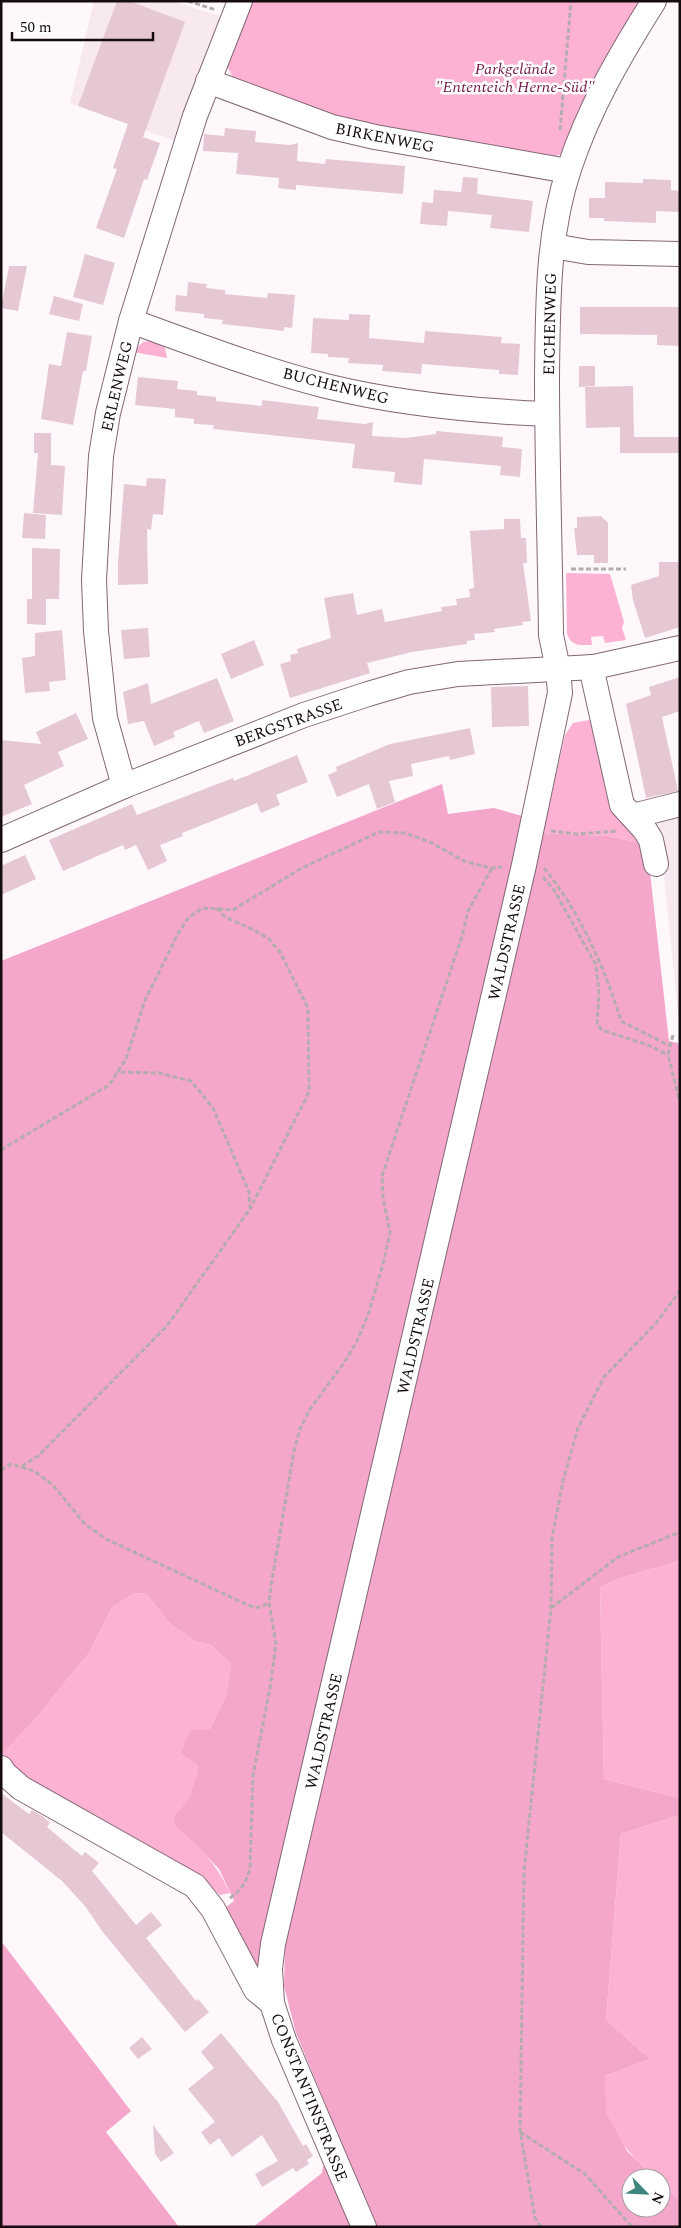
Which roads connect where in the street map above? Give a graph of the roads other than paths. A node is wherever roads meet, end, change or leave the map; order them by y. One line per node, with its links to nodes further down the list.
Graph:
1 (654, 1): 4 (street, EICHENWEG)
2 (236, 8): 3 (street, ERLENWEG)
3 (208, 81): 4 (street, BIRKENWEG); 7 (street, ERLENWEG)
4 (568, 170): 5 (street, EICHENWEG)
5 (553, 246): 6 (street); 8 (street, EICHENWEG)
6 (680, 254)
7 (131, 321): 8 (street, BUCHENWEG); 12 (street, ERLENWEG)
8 (547, 414): 11 (street, EICHENWEG)
9 (680, 648): 10 (street, BERGSTRASSE)
10 (591, 667): 11 (street, BERGSTRASSE); 14 (street)
11 (558, 670): 12 (street, BERGSTRASSE); 18 (street, WALDSTRASSE)
12 (124, 786): 15 (street, BERGSTRASSE)
13 (680, 804): 14 (street)
14 (634, 816): 16 (street)
15 (1, 840)
16 (656, 864)
17 (1, 1768): 18 (street, CONSTANTINSTRASSE)
18 (272, 2003): 19 (street, CONSTANTINSTRASSE)
19 (364, 2227)

